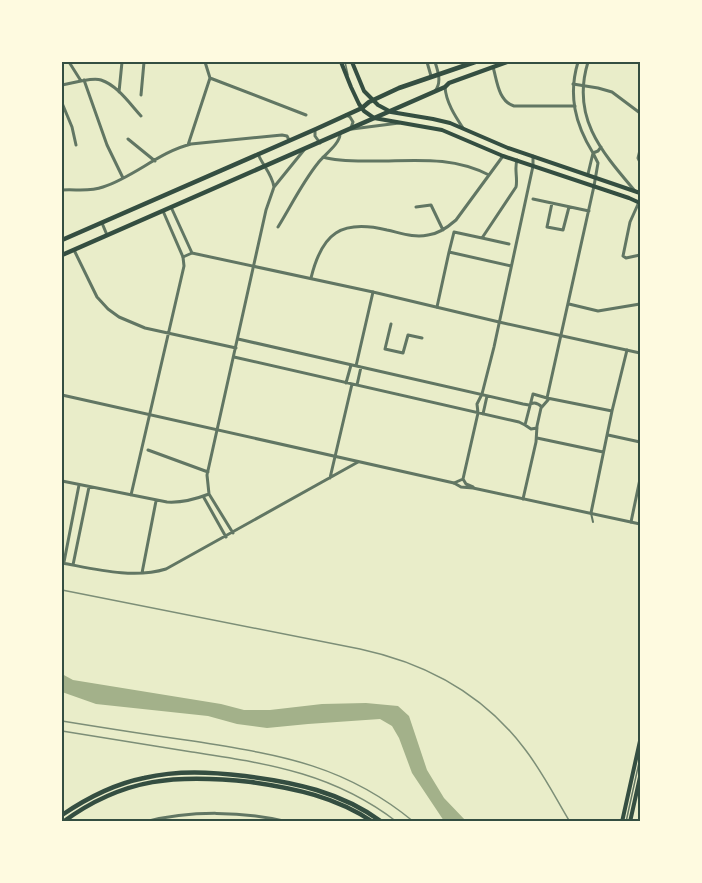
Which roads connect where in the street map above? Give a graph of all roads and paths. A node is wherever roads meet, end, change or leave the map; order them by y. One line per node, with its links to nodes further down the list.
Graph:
1 (69, 62): 17 (street)
2 (122, 62): 23 (street)
3 (144, 62): 24 (street)
4 (205, 62): 16 (street)
5 (343, 62): 28 (main road)
6 (352, 62): 25 (main road)
7 (427, 62): 15 (street)
8 (435, 62): 14 (street)
9 (475, 62): 18 (main road)
10 (507, 62): 13 (main road)
11 (578, 62): 19 (street)
12 (588, 62): 21 (street)
13 (492, 67): 18 (main road); 27 (street)
14 (437, 74): 15 (main road); 18 (main road); 22 (street)
15 (431, 76): 25 (main road)
16 (210, 78): 31 (street); 44 (street)
17 (83, 80): 20 (street); 23 (street); 63 (street)
18 (446, 80): 22 (main road); 38 (street)
19 (573, 84): 21 (street); 27 (street)
20 (62, 85)
21 (582, 85): 30 (street); 45 (street)
22 (435, 91): 29 (main road)
23 (118, 92): 33 (street)
24 (141, 95)
25 (373, 100): 28 (main road); 29 (main road)
26 (62, 104): 43 (street)
27 (574, 106): 48 (street)
28 (362, 108): 32 (main road); 34 (main road)
29 (389, 111): 34 (main road); 38 (main road)
30 (640, 113)
31 (306, 115)
32 (346, 115): 36 (main road); 37 (street)
33 (141, 116)
34 (374, 118): 35 (main road); 37 (main road)
35 (399, 123): 37 (street); 51 (main road)
36 (316, 129): 41 (main road); 42 (street)
37 (350, 129): 39 (main road)
38 (464, 130): 52 (main road)
39 (340, 134): 42 (main road); 53 (street)
40 (128, 139): 56 (street)
41 (290, 140): 44 (street); 50 (main road)
42 (320, 142): 46 (main road)
43 (76, 145)
44 (189, 145): 56 (street)
45 (601, 147): 48 (street); 49 (street)
46 (305, 148): 58 (main road); 65 (street)
47 (640, 150): 57 (street)
48 (593, 153): 55 (street); 60 (street)
49 (605, 153): 55 (street); 67 (street)
50 (258, 154): 58 (street); 77 (main road)
51 (504, 156): 54 (main road); 61 (street)
52 (533, 156): 59 (street); 60 (main road)
53 (323, 157): 61 (street); 78 (street)
54 (517, 160): 59 (main road); 81 (street)
55 (597, 160): 62 (street)
56 (155, 161): 63 (street)
57 (640, 162)
58 (264, 166): 65 (street); 72 (main road)
59 (533, 166): 64 (main road); 91 (street)
60 (588, 174): 62 (main road)
61 (489, 176): 79 (street)
62 (596, 177): 64 (street); 67 (main road)
63 (123, 178): 66 (street)
64 (594, 186): 71 (main road); 76 (street)
65 (274, 187): 90 (street)
66 (62, 190)
67 (635, 191): 68 (main road)
68 (640, 193)
69 (533, 199): 70 (street)
70 (552, 203): 74 (street); 74 (street)
71 (640, 203): 88 (street)
72 (171, 207): 75 (main road); 86 (street)
73 (416, 207): 79 (street)
74 (568, 207): 76 (street)
75 (163, 211): 80 (main road); 89 (street)
76 (589, 211): 94 (street)
77 (102, 222): 80 (street); 82 (main road)
78 (278, 227)
79 (444, 230): 92 (street)
80 (107, 235): 84 (main road)
81 (482, 238): 83 (street); 85 (street)
82 (62, 240)
83 (509, 244)
84 (74, 250): 87 (main road); 99 (street)
85 (449, 252): 91 (street); 96 (street)
86 (192, 253): 89 (street); 90 (street)
87 (62, 255)
88 (640, 255)
89 (183, 257): 99 (street)
90 (254, 266): 92 (street); 102 (street)
91 (511, 266): 97 (street)
92 (311, 278): 93 (street)
93 (373, 292): 96 (street); 108 (street)
94 (568, 304): 95 (street); 100 (street)
95 (640, 304)
96 (437, 307): 97 (street)
97 (499, 322): 100 (street); 113 (street)
98 (392, 324): 101 (street)
99 (169, 334): 103 (street); 122 (street)
100 (561, 335): 104 (street); 116 (street)
101 (422, 338)
102 (238, 339): 103 (street); 107 (street)
103 (236, 348): 106 (street)
104 (627, 350): 105 (street); 119 (street)
105 (640, 353)
106 (234, 357): 110 (street); 125 (street)
107 (351, 365): 108 (street); 110 (street)
108 (356, 366): 109 (street)
109 (361, 367): 112 (street); 113 (street)
110 (346, 383): 111 (street)
111 (352, 384): 112 (street); 131 (street)
112 (357, 385): 120 (street)
113 (482, 394): 115 (street); 120 (street)
114 (62, 395): 122 (street)
115 (487, 396): 117 (street); 121 (street)
116 (547, 398): 117 (street); 118 (street); 119 (street)
117 (530, 405): 118 (street); 123 (street)
118 (542, 407): 124 (street)
119 (612, 411): 126 (street)
120 (478, 413): 121 (street); 135 (street)
121 (483, 414): 123 (street)
122 (150, 415): 125 (street); 143 (street)
123 (525, 425): 124 (street)
124 (537, 428): 127 (street)
125 (216, 430): 131 (street); 133 (street)
126 (608, 435): 128 (street); 130 (street)
127 (537, 438): 130 (street); 145 (street)
128 (640, 442)
129 (148, 450): 133 (street)
130 (604, 452): 147 (street)
131 (336, 457): 132 (street); 134 (street)
132 (358, 462): 134 (street); 138 (street)
133 (208, 472): 142 (street)
134 (330, 478): 151 (street)
135 (463, 479): 138 (street); 141 (street)
136 (640, 479): 149 (street)
137 (62, 481): 139 (street)
138 (454, 483): 141 (street)
139 (79, 485): 140 (street); 153 (street)
140 (89, 487): 143 (street); 154 (street)
141 (473, 488): 145 (street)
142 (209, 494): 144 (street); 151 (street)
143 (131, 495): 146 (street)
144 (203, 496): 146 (street); 152 (street)
145 (523, 499): 147 (street)
146 (156, 501): 155 (street)
147 (591, 513): 148 (street); 149 (street)
148 (593, 522)
149 (631, 522): 150 (street)
150 (640, 524)
151 (232, 533): 152 (street)
152 (226, 537): 155 (street)
153 (62, 563): 154 (street)
154 (73, 565): 155 (street)
155 (142, 573)
156 (640, 741): 159 (main road)
157 (640, 758): 159 (lane)
158 (640, 777): 159 (main road)
159 (629, 808): 166 (main road); 166 (main road)
160 (62, 815): 165 (main road)
161 (63, 822): 164 (main road)
162 (145, 822): 163 (street)
163 (288, 822)
164 (373, 822)
165 (382, 822)
166 (626, 822)

